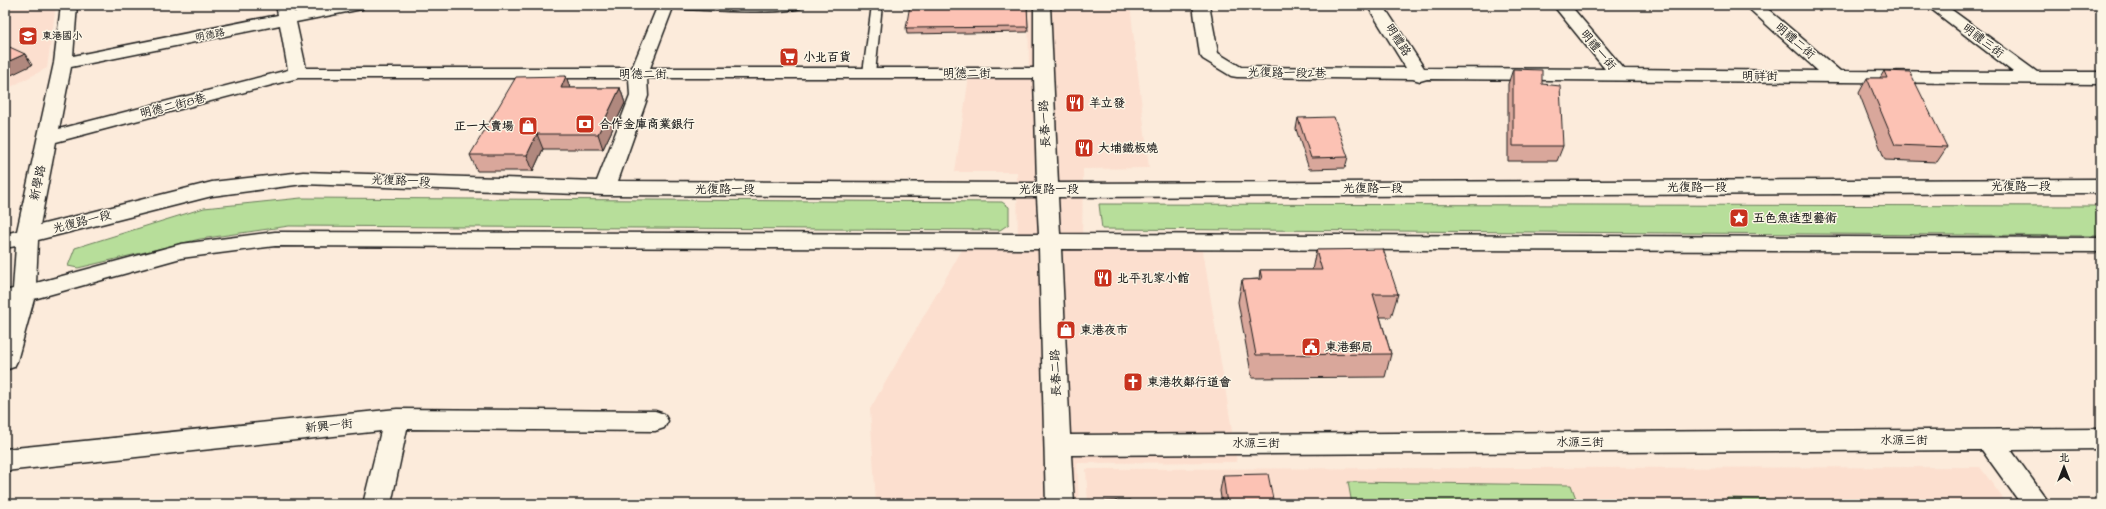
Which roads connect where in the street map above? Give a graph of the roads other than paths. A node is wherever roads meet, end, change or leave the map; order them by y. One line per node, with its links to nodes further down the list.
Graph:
1 (69, 5): 13 (street, 新學路)
2 (356, 5): 12 (street, 明德路)
3 (666, 5): 4 (lane); 17 (street)
4 (801, 5)
5 (877, 5): 14 (lane)
6 (1042, 5): 15 (street, 長春一路)
7 (1201, 5): 18 (street, 光復路一段2巷)
8 (1375, 5): 18 (street, 明禮路)
9 (1561, 5): 19 (street, 明禮一街)
10 (1753, 5): 20 (street, 明禮二街)
11 (1934, 5): 21 (street, 明禮三街)
12 (285, 12): 13 (street, 明德路); 16 (street)
13 (63, 63): 23 (street, 新學路)
14 (869, 73): 15 (street, 明德二街); 17 (street, 明德二街)
15 (1043, 73): 26 (street, 長春一路)
16 (298, 74): 17 (street, 明德二街); 23 (street, 明德二街8巷)
17 (638, 74): 25 (street)
18 (1420, 75): 19 (street, 明祥街)
19 (1620, 76): 20 (street, 明祥街)
20 (1836, 77): 21 (street, 明祥街)
21 (2032, 77): 22 (street, 明祥街)
22 (2101, 78)
23 (48, 138): 27 (street, 新學路)
24 (2101, 186): 26 (street, 光復路一段)
25 (605, 188): 26 (street, 光復路一段); 27 (street, 光復路一段)
26 (1048, 190): 29 (street, 長春一路)
27 (27, 235): 28 (street, 光復路一段); 31 (street, 新學路)
28 (5, 241)
29 (1051, 243): 30 (street); 31 (street); 37 (street, 長春二路)
30 (2101, 245)
31 (14, 296): 32 (street, 新學路)
32 (5, 361)
33 (397, 419): 34 (street, 新興一街); 38 (street, 新興一街); 39 (street)
34 (655, 421)
35 (1988, 440): 36 (street, 水源三街); 37 (street, 水源三街); 41 (street)
36 (2101, 440)
37 (1059, 445): 40 (street, 長春二路)
38 (5, 460)
39 (377, 504)
40 (1060, 504)
41 (2036, 504)

